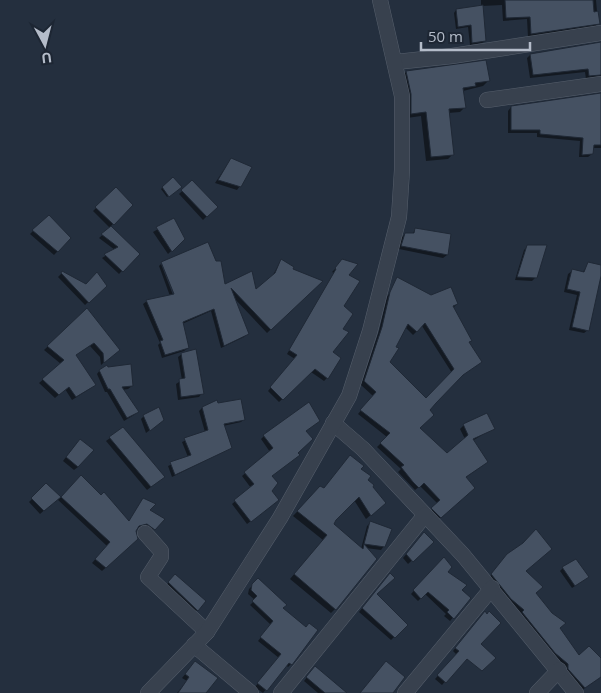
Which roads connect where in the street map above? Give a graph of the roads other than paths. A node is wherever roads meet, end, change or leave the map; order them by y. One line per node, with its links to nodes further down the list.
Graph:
1 (380, 0): 3 (street)
2 (601, 33): 3 (street)
3 (396, 62): 6 (street)
4 (601, 84): 5 (street)
5 (487, 100)
6 (333, 423): 7 (street); 10 (street)
7 (425, 515): 9 (street); 15 (street)
8 (145, 533): 10 (street)
9 (492, 588): 12 (street); 16 (street)
10 (207, 632): 11 (street)
11 (194, 645): 13 (street); 14 (street)
12 (559, 670): 17 (street); 18 (street)
13 (148, 693)
14 (251, 693)
15 (281, 693)
16 (405, 693)
17 (537, 693)
18 (576, 693)

